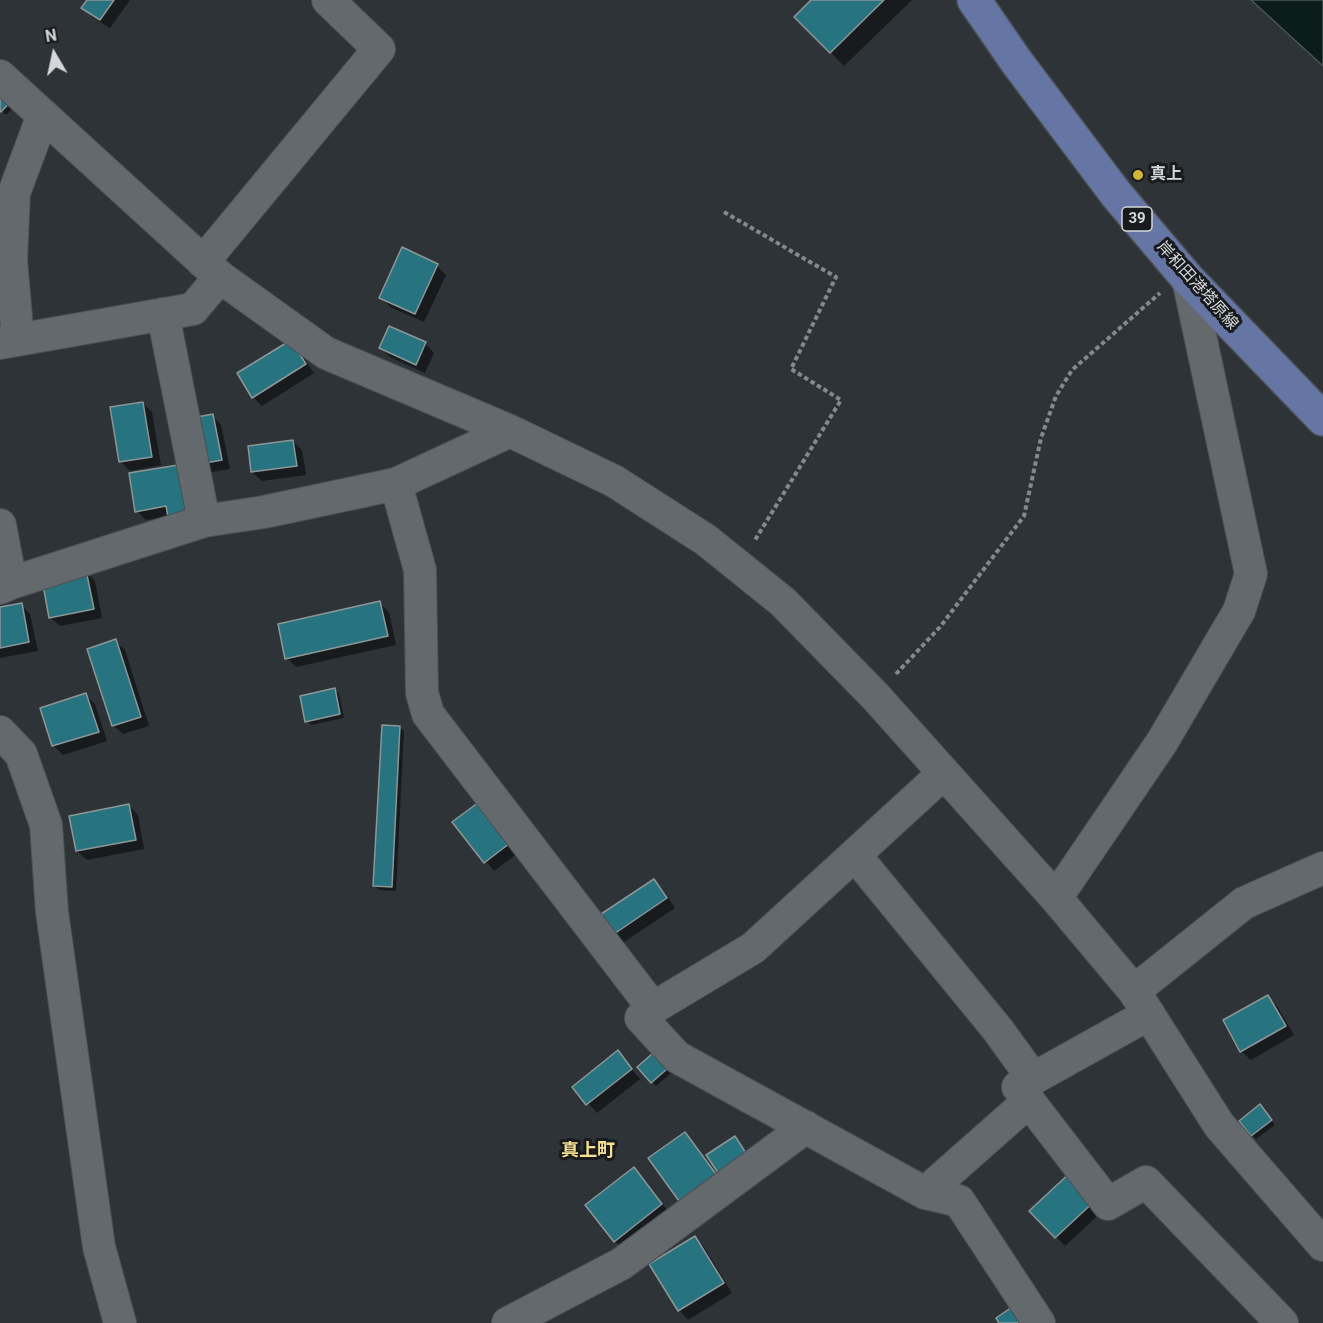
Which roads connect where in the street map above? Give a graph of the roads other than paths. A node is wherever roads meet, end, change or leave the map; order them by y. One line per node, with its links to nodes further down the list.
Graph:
1 (328, 0): 5 (street)
2 (974, 0): 6 (main road, 岸和田港塔原線 / 39)
3 (0, 76): 4 (street)
4 (43, 115): 5 (street); 8 (street)
5 (211, 269): 7 (street); 10 (street)
6 (1185, 276): 9 (main road, 岸和田港塔原線 / 39); 19 (street)
7 (163, 314): 8 (street); 12 (street)
8 (9, 341)
9 (1323, 419)
10 (510, 431): 11 (street); 16 (street)
11 (396, 484): 12 (street); 21 (street)
12 (204, 521): 14 (street)
13 (0, 525): 14 (street)
14 (6, 586)
15 (0, 732): 26 (street)
16 (944, 773): 17 (street); 19 (street)
17 (855, 855): 21 (street); 22 (street)
18 (1323, 868): 20 (street)
19 (1056, 898): 20 (street)
20 (1142, 1002): 22 (street); 25 (street)
21 (653, 1008): 23 (street)
22 (1030, 1089): 24 (street); 29 (street)
23 (806, 1127): 24 (street); 27 (street)
24 (925, 1193): 28 (street)
25 (1323, 1245)
26 (120, 1323)
27 (508, 1323)
28 (1039, 1323)
29 (1282, 1323)

